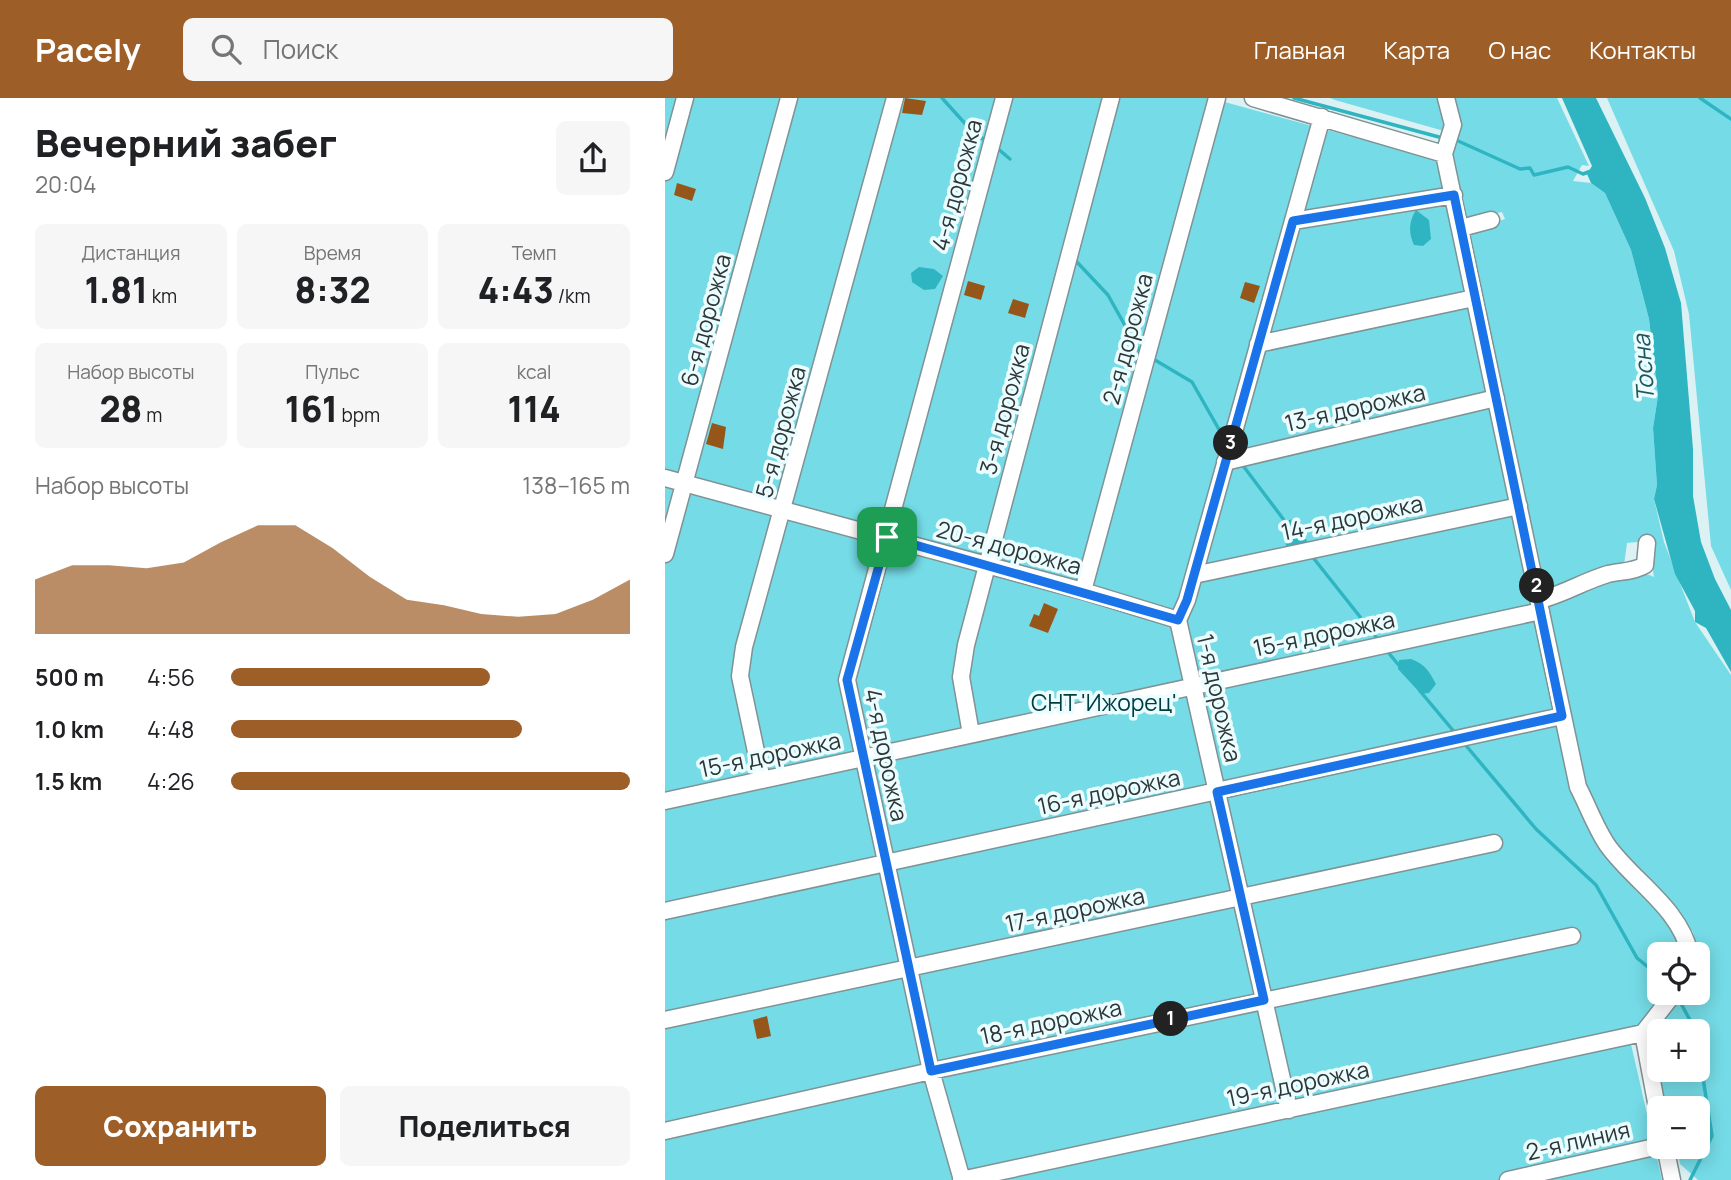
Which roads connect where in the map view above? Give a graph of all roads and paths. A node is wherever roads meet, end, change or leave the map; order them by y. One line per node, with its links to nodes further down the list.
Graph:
1 (685, 98): 11 (street)
2 (789, 98): 21 (street, 6-я дорожка)
3 (895, 98): 23 (street, 5-я дорожка)
4 (1004, 98): 24 (street, 4-я дорожка)
5 (1111, 98): 27 (street, 3-я дорожка)
6 (1217, 98): 29 (street, 2-я дорожка)
7 (1253, 98): 9 (street)
8 (1446, 98): 10 (street)
9 (1321, 117): 10 (street); 14 (street, 1-я дорожка)
10 (1444, 154): 12 (street)
11 (665, 172)
12 (1454, 195): 14 (street); 15 (street)
13 (1491, 220): 15 (street)
14 (1293, 221): 17 (street, 1-я дорожка)
15 (1461, 228): 16 (street)
16 (1474, 298): 17 (street); 18 (street)
17 (1258, 344): 19 (street, 1-я дорожка)
18 (1496, 398): 19 (street, 13-я дорожка); 22 (street)
19 (1233, 460): 28 (street, 1-я дорожка)
20 (665, 478): 21 (street, 20-я дорожка)
21 (685, 484): 23 (street, 20-я дорожка); 26 (street, 6-я дорожка)
22 (1519, 506): 28 (street, 14-я дорожка); 30 (street)
23 (783, 510): 24 (street, 20-я дорожка); 36 (street, 5-я дорожка)
24 (887, 537): 27 (street, 20-я дорожка); 35 (street, 4-я дорожка)
25 (1647, 543): 30 (street, 15-я дорожка)
26 (665, 554)
27 (986, 565): 29 (street, 20-я дорожка); 34 (street, 3-я дорожка)
28 (1194, 575): 31 (street, 1-я дорожка)
29 (1083, 592): 31 (street, 20-я дорожка)
30 (1541, 605): 32 (street, 15-я дорожка); 33 (street)
31 (1178, 620): 32 (street, 1-я дорожка)
32 (1192, 685): 34 (street, 15-я дорожка); 37 (street, 1-я дорожка)
33 (1562, 716): 37 (street, 16-я дорожка); 44 (street)
34 (971, 734): 35 (street, 15-я дорожка)
35 (864, 758): 36 (street, 15-я дорожка); 40 (street, 4-я дорожка)
36 (762, 780): 38 (street, 15-я дорожка)
37 (1217, 792): 40 (street, 16-я дорожка); 41 (street, 1-я дорожка)
38 (665, 801)
39 (1494, 843): 41 (street, 17-я дорожка)
40 (885, 862): 42 (street, 16-я дорожка); 45 (street, 4-я дорожка)
41 (1241, 897): 45 (street, 17-я дорожка); 46 (street, 1-я дорожка)
42 (665, 911)
43 (1571, 936): 46 (street, 18-я дорожка)
44 (1687, 942)
45 (910, 969): 48 (street, 17-я дорожка); 50 (street, 4-я дорожка)
46 (1264, 1000): 50 (street, 18-я дорожка); 52 (street, 1-я дорожка)
47 (1665, 1005): 49 (street)
48 (665, 1020)
49 (1643, 1033): 51 (street); 52 (street, 19-я дорожка)
50 (931, 1071): 53 (street, 18-я дорожка); 56 (street, 4-я дорожка)
51 (1655, 1096)
52 (1289, 1110): 56 (street, 19-я дорожка)
53 (665, 1131)
54 (1647, 1149): 57 (street, 2-я линия)
55 (1668, 1159): 58 (street)
56 (962, 1180)
57 (1508, 1180)
58 (1672, 1180)

